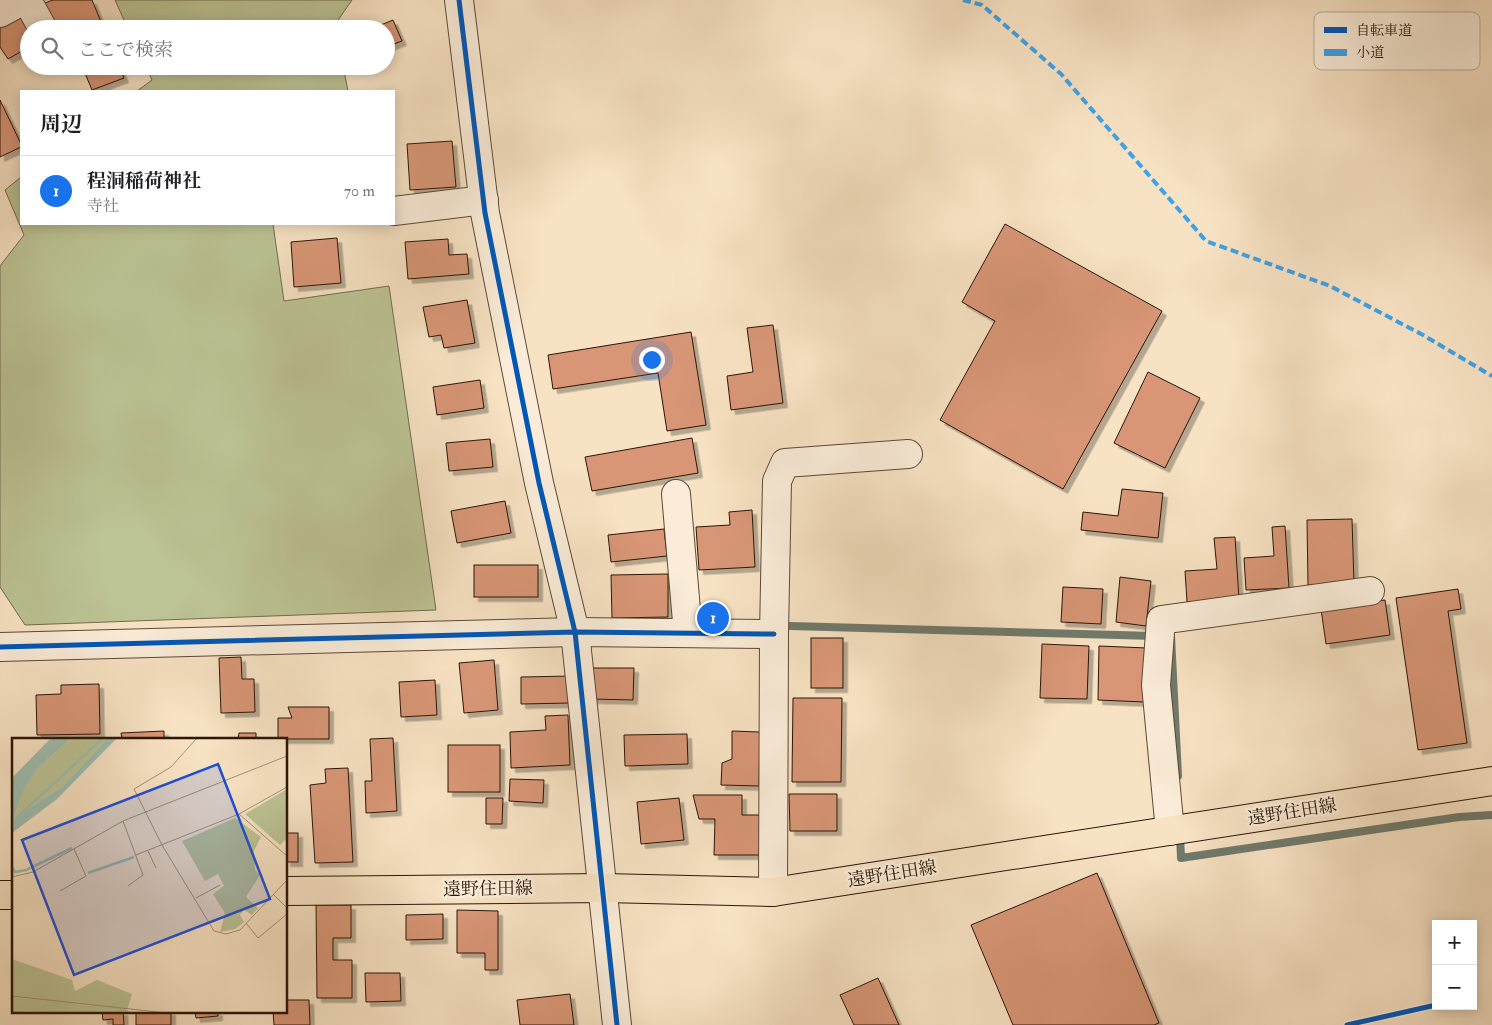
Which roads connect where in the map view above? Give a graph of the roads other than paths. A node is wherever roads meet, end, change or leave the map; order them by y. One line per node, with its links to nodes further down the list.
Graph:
1 (26, 0): 3 (street); 4 (street)
2 (459, 0): 5 (street)
3 (0, 13)
4 (38, 20)
5 (484, 200): 6 (street); 10 (street)
6 (395, 211)
7 (908, 454): 12 (street)
8 (676, 494): 11 (street)
9 (1370, 591): 15 (street)
10 (575, 632): 11 (street); 13 (street); 16 (street)
11 (688, 633): 12 (street)
12 (774, 634): 18 (street)
13 (0, 647)
14 (1492, 781): 15 (main road, 遠野住田線)
15 (1170, 830): 18 (main road, 遠野住田線)
16 (604, 888): 17 (main road, 遠野住田線); 18 (main road, 遠野住田線); 19 (street)
17 (288, 891)
18 (773, 892)
19 (617, 1025)

